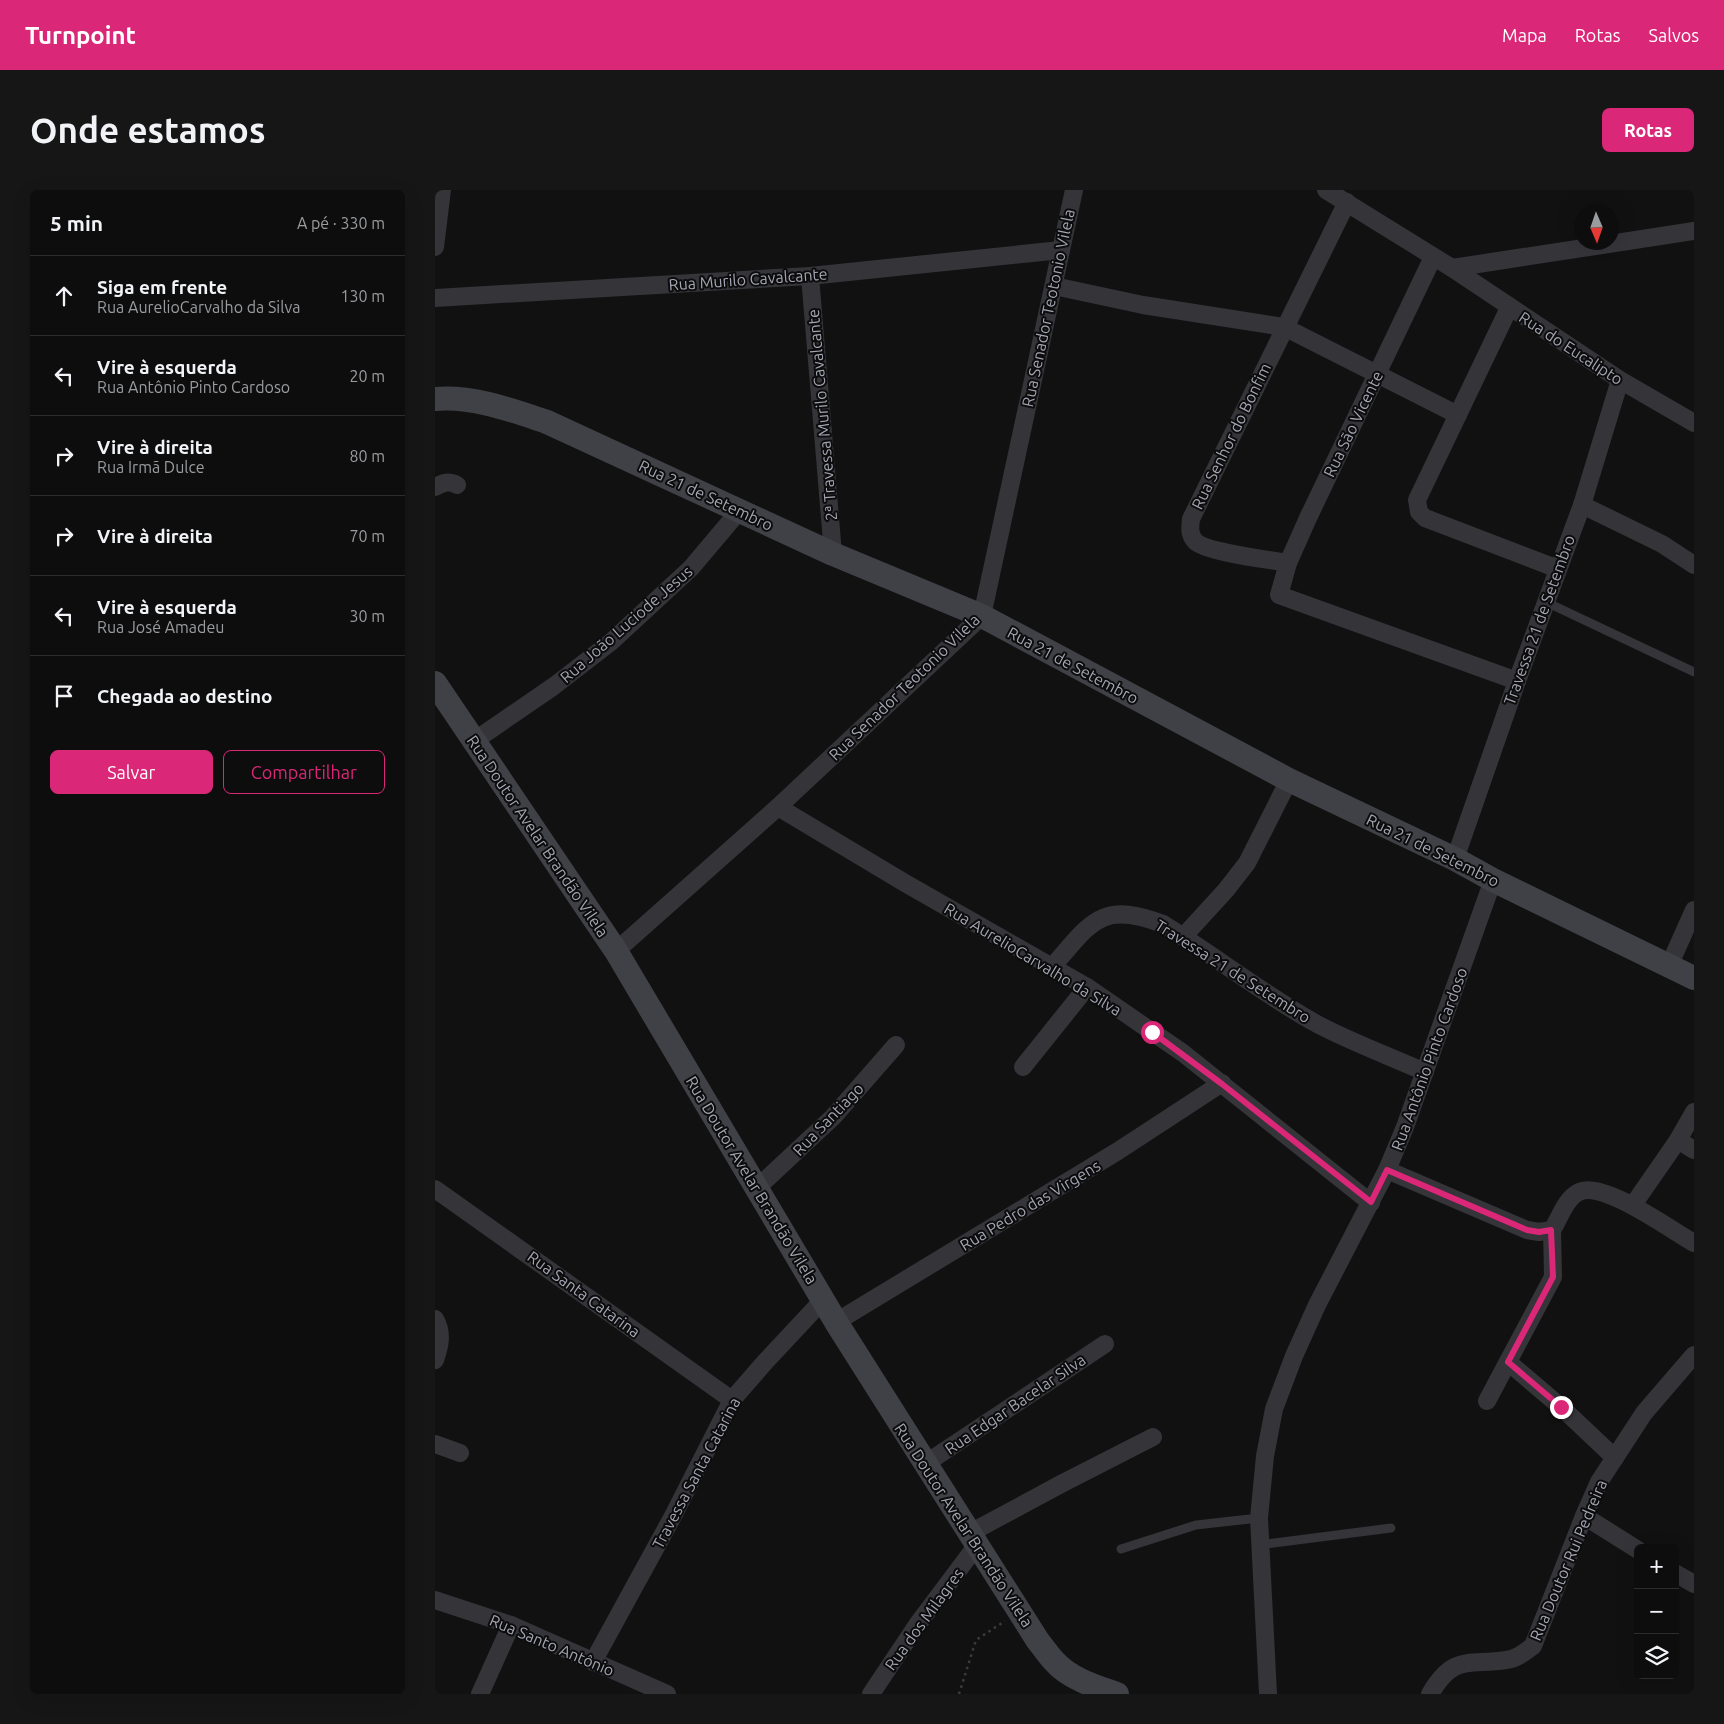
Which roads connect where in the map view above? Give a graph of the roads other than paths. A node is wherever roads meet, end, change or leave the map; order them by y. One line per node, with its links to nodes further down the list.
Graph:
1 (442, 190): 6 (street)
2 (1074, 190): 7 (street, Rua Senador Teotonio Vilela)
3 (1326, 190): 4 (street, Rua do Eucalipto)
4 (1347, 202): 8 (street, Rua do Eucalipto); 14 (street, Rua Senhor do Bonfim)
5 (1694, 231): 9 (street)
6 (435, 247)
7 (1061, 250): 10 (street, Rua Murilo Cavalcante); 11 (street, Rua Senador Teotonio Vilela)
8 (1433, 256): 9 (street, Rua do Eucalipto); 15 (street, Rua São Vicente)
9 (1451, 268): 13 (street, Rua do Eucalipto)
10 (810, 276): 12 (street, Rua Murilo Cavalcante); 24 (street, 2ª Travessa Murilo Cavalcante)
11 (1054, 286): 14 (street); 29 (street, Rua Senador Teotonio Vilela)
12 (435, 298)
13 (1509, 308): 16 (street, Rua do Eucalipto); 18 (street)
14 (1284, 327): 15 (street); 25 (street, Rua Senhor do Bonfim)
15 (1377, 375): 18 (street); 25 (street, Rua São Vicente)
16 (1620, 380): 19 (street, Rua do Eucalipto); 22 (street, Travessa 21 de Setembro)
17 (435, 399): 23 (street, Rua 21 de Setembro)
18 (1458, 415): 27 (street)
19 (1694, 423)
20 (457, 485): 21 (street)
21 (435, 487)
22 (1582, 505): 26 (street); 27 (street, Travessa 21 de Setembro)
23 (740, 510): 24 (street, Rua 21 de Setembro); 33 (street, Rua João Luciode Jesus)
24 (833, 554): 29 (street, Rua 21 de Setembro)
25 (1288, 563): 31 (street, Rua São Vicente)
26 (1694, 565)
27 (1558, 569): 28 (street, Travessa 21 de Setembro)
28 (1546, 602): 30 (lane); 31 (street, Travessa 21 de Setembro)
29 (982, 616): 34 (street, Rua 21 de Setembro); 35 (street, Rua Senador Teotonio Vilela)
30 (1694, 672)
31 (1517, 681): 36 (street, Travessa 21 de Setembro)
32 (437, 689): 33 (street, Rua Doutor Avelar Brandão Vilela)
33 (474, 741): 40 (street, Rua Doutor Avelar Brandão Vilela)
34 (1289, 780): 36 (street, Rua 21 de Setembro); 39 (street)
35 (778, 807): 40 (street, Rua Senador Teotonio Vilela); 42 (street, Rua AurelioCarvalho da Silva)
36 (1455, 859): 37 (street, Rua 21 de Setembro)
37 (1493, 880): 41 (street, Rua 21 de Setembro); 47 (street, Rua Antônio Pinto Cardoso)
38 (1694, 910): 41 (street)
39 (1183, 936): 42 (street, Travessa 21 de Setembro); 47 (street, Travessa 21 de Setembro)
40 (616, 951): 53 (street, Rua Doutor Avelar Brandão Vilela)
41 (1669, 966): 43 (street, Rua 21 de Setembro)
42 (1052, 967): 44 (street, Rua AurelioCarvalho da Silva)
43 (1694, 978)
44 (1087, 988): 46 (street); 48 (street, Rua AurelioCarvalho da Silva)
45 (896, 1045): 53 (street, Rua Santiago)
46 (1023, 1067)
47 (1425, 1072): 52 (street, Rua Antônio Pinto Cardoso)
48 (1222, 1084): 55 (street, Rua AurelioCarvalho da Silva); 61 (street, Rua Pedro das Virgens)
49 (1694, 1112): 50 (street)
50 (1677, 1140): 51 (street); 56 (street)
51 (1694, 1150)
52 (1387, 1170): 55 (street, Rua Antônio Pinto Cardoso); 57 (street)
53 (757, 1188): 59 (street, Rua Doutor Avelar Brandão Vilela)
54 (435, 1189): 66 (street, Rua Santa Catarina)
55 (1371, 1202): 74 (street, Rua Antônio Pinto Cardoso)
56 (1633, 1205): 57 (street); 58 (street)
57 (1551, 1230): 65 (street)
58 (1694, 1243)
59 (823, 1300): 61 (street, Rua Doutor Avelar Brandão Vilela); 66 (street, Travessa Santa Catarina)
60 (435, 1319): 64 (street)
61 (836, 1322): 72 (street, Rua Doutor Avelar Brandão Vilela)
62 (1105, 1344): 72 (street, Rua Edgar Bacelar Silva)
63 (1694, 1355): 71 (street, Rua Doutor Rui Pedreira)
64 (435, 1360)
65 (1508, 1362): 67 (street); 71 (street)
66 (732, 1400): 84 (street, Travessa Santa Catarina)
67 (1487, 1401)
68 (1153, 1438): 76 (street)
69 (435, 1444): 70 (street)
70 (460, 1452)
71 (1615, 1458): 73 (street, Rua Doutor Rui Pedreira)
72 (925, 1464): 76 (street, Rua Doutor Avelar Brandão Vilela)
73 (1584, 1516): 78 (street); 90 (street, Rua Doutor Rui Pedreira)
74 (1259, 1518): 77 (street, Rua Antônio Pinto Cardoso); 79 (lane)
75 (1391, 1528): 77 (lane)
76 (974, 1539): 87 (street, Rua dos Milagres); 88 (street, Rua Doutor Avelar Brandão Vilela)
77 (1259, 1544): 89 (street, Rua Antônio Pinto Cardoso)
78 (1634, 1547)
79 (1121, 1549)
80 (1679, 1575): 81 (street)
81 (1694, 1584)
82 (435, 1600): 83 (street, Rua Santo Antônio)
83 (511, 1625): 84 (street, Rua Santo Antônio); 85 (street)
84 (593, 1662): 86 (street, Rua Santo Antônio)
85 (480, 1694)
86 (667, 1694)
87 (871, 1694)
88 (1117, 1694)
89 (1268, 1694)
90 (1430, 1694)

